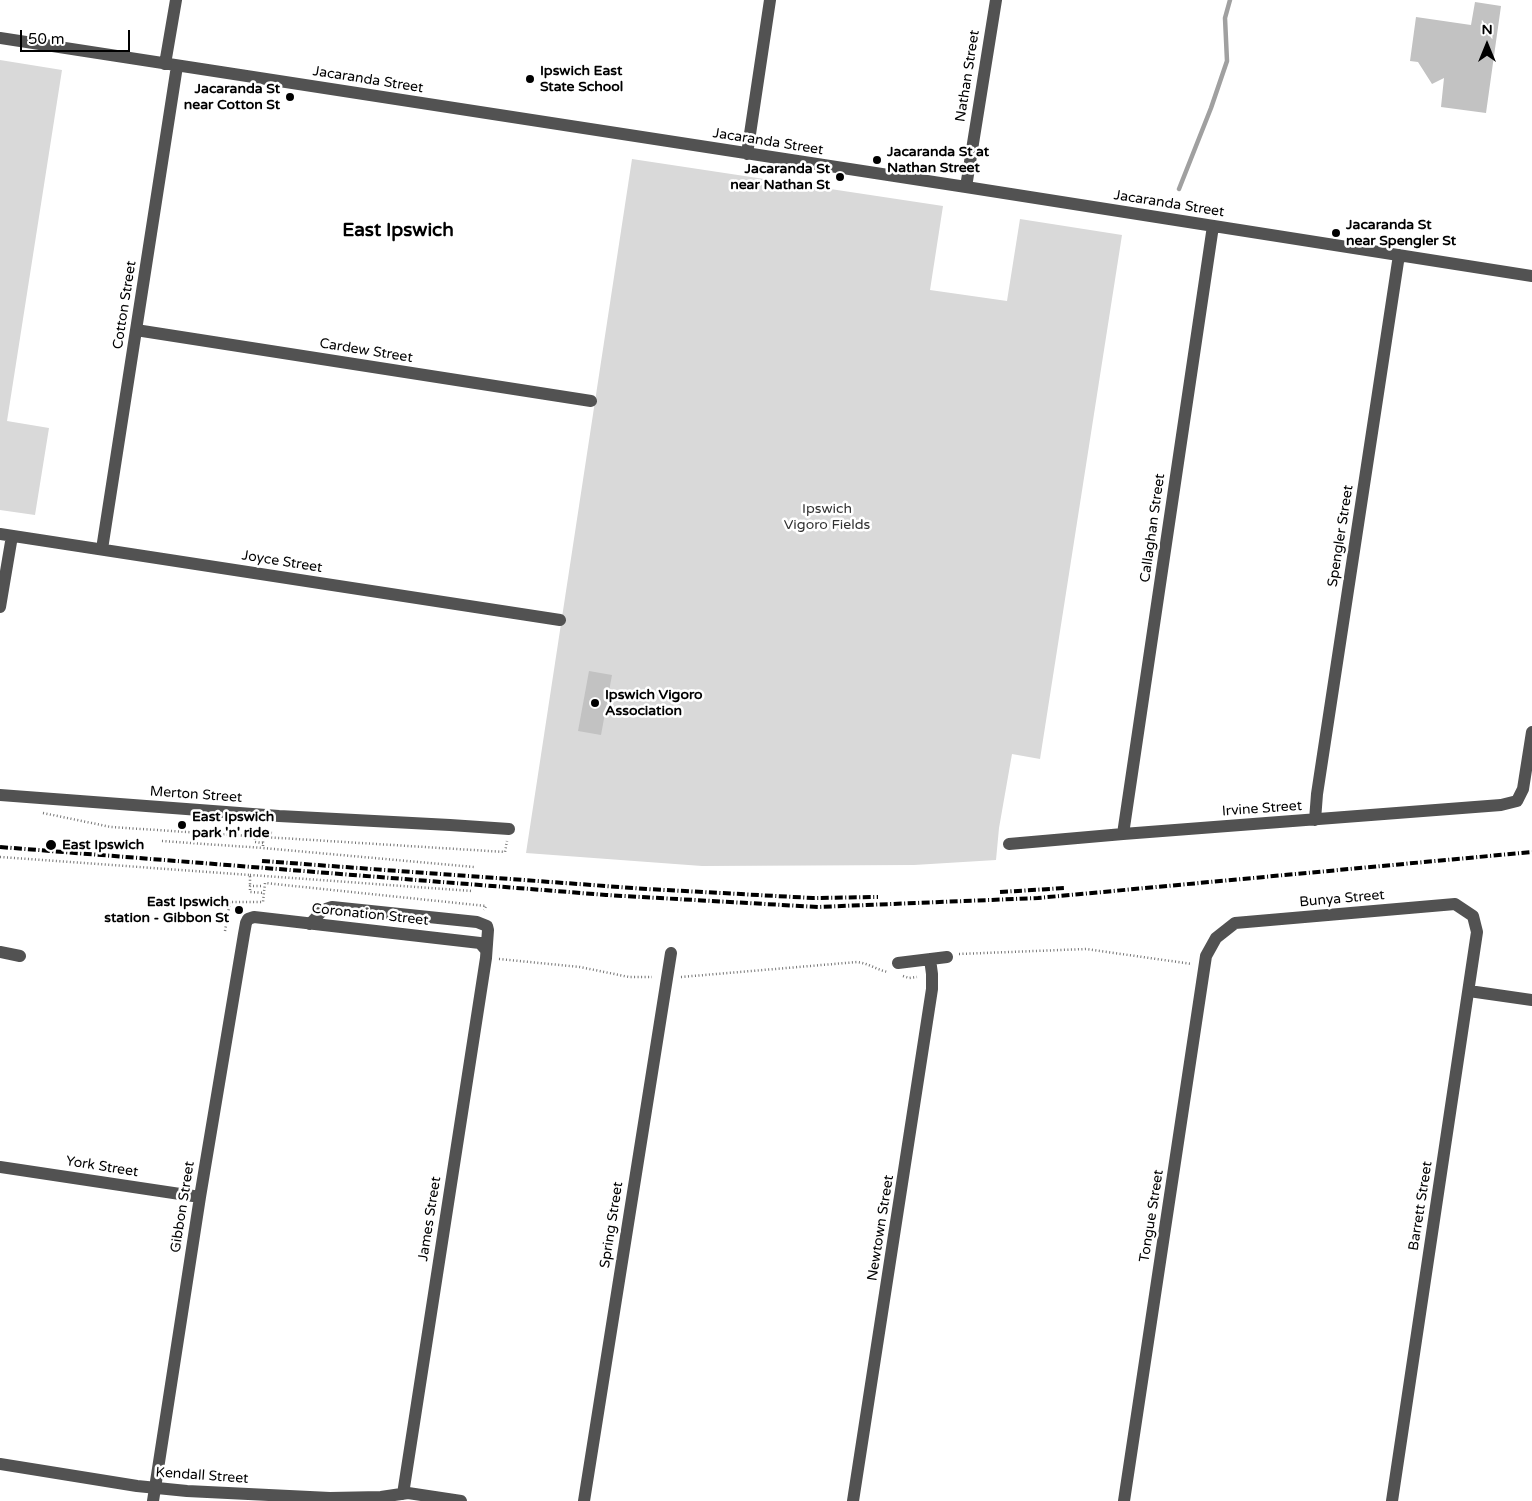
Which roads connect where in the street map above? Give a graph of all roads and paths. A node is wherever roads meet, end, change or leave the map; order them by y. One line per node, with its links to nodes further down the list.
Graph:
1 (176, 0): 5 (street, Cotton Street)
2 (770, 0): 6 (street)
3 (996, 0): 7 (street, Nathan Street)
4 (0, 38): 5 (street, Jacaranda Street)
5 (171, 64): 6 (street, Jacaranda Street); 11 (street, Cotton Street)
6 (747, 154): 7 (street, Jacaranda Street)
7 (966, 187): 8 (street, Jacaranda Street)
8 (1213, 226): 9 (street, Jacaranda Street); 23 (street, Callaghan Street)
9 (1399, 256): 10 (street, Jacaranda Street); 20 (street, Spengler Street)
10 (1532, 276)
11 (136, 330): 12 (street, Cardew Street); 14 (street, Cotton Street)
12 (591, 401)
13 (6, 535): 14 (street, Joyce Street); 15 (street)
14 (102, 549): 16 (street, Joyce Street)
15 (0, 607)
16 (560, 620)
17 (1532, 732): 20 (street, Irvine Street)
18 (0, 794): 21 (street, Merton Street)
19 (39, 812): 24 (path)
20 (1316, 820): 23 (street, Irvine Street)
21 (509, 829): 25 (path)
22 (272, 833): 24 (path)
23 (1123, 834): 28 (street, Irvine Street)
24 (248, 836): 25 (path)
25 (264, 836): 27 (path); 27 (path, bridge)
26 (162, 841): 29 (path)
27 (263, 843): 29 (path)
28 (1010, 844)
29 (262, 848): 31 (path)
30 (0, 857): 32 (path)
31 (474, 867)
32 (250, 875): 34 (path); 36 (path)
33 (265, 883): 40 (path)
34 (250, 886): 35 (path); 37 (path)
35 (261, 886)
36 (472, 891)
37 (264, 893)
38 (1473, 916): 42 (street, Bunya Street); 56 (street, Barrett Street)
39 (248, 919): 41 (street, Coronation Street); 59 (street, Gibbon Street)
40 (477, 922): 41 (street); 43 (street, James Street)
41 (310, 924): 43 (street, Coronation Street)
42 (1216, 938): 50 (street, Tongue Street)
43 (486, 950): 61 (street, James Street)
44 (0, 952): 46 (street)
45 (671, 953): 65 (street, Spring Street)
46 (20, 956)
47 (951, 956): 49 (street); 50 (path)
48 (499, 959): 53 (path)
49 (930, 959): 51 (street); 66 (street, Newtown Street)
50 (1205, 966): 67 (street, Tongue Street)
51 (896, 968): 55 (path)
52 (902, 976): 54 (path)
53 (652, 977)
54 (917, 977)
55 (677, 978)
56 (1469, 991): 57 (street); 68 (street, Barrett Street)
57 (1532, 1000)
58 (0, 1167): 59 (street, York Street)
59 (200, 1197): 62 (street, Gibbon Street)
60 (0, 1464): 62 (street, Kendall Street)
61 (403, 1494): 63 (street, Kendall Street); 64 (street, Kendall Street)
62 (155, 1495): 63 (street, Kendall Street)
63 (312, 1499)
64 (461, 1501)
65 (584, 1501)
66 (853, 1501)
67 (1124, 1501)
68 (1392, 1501)

